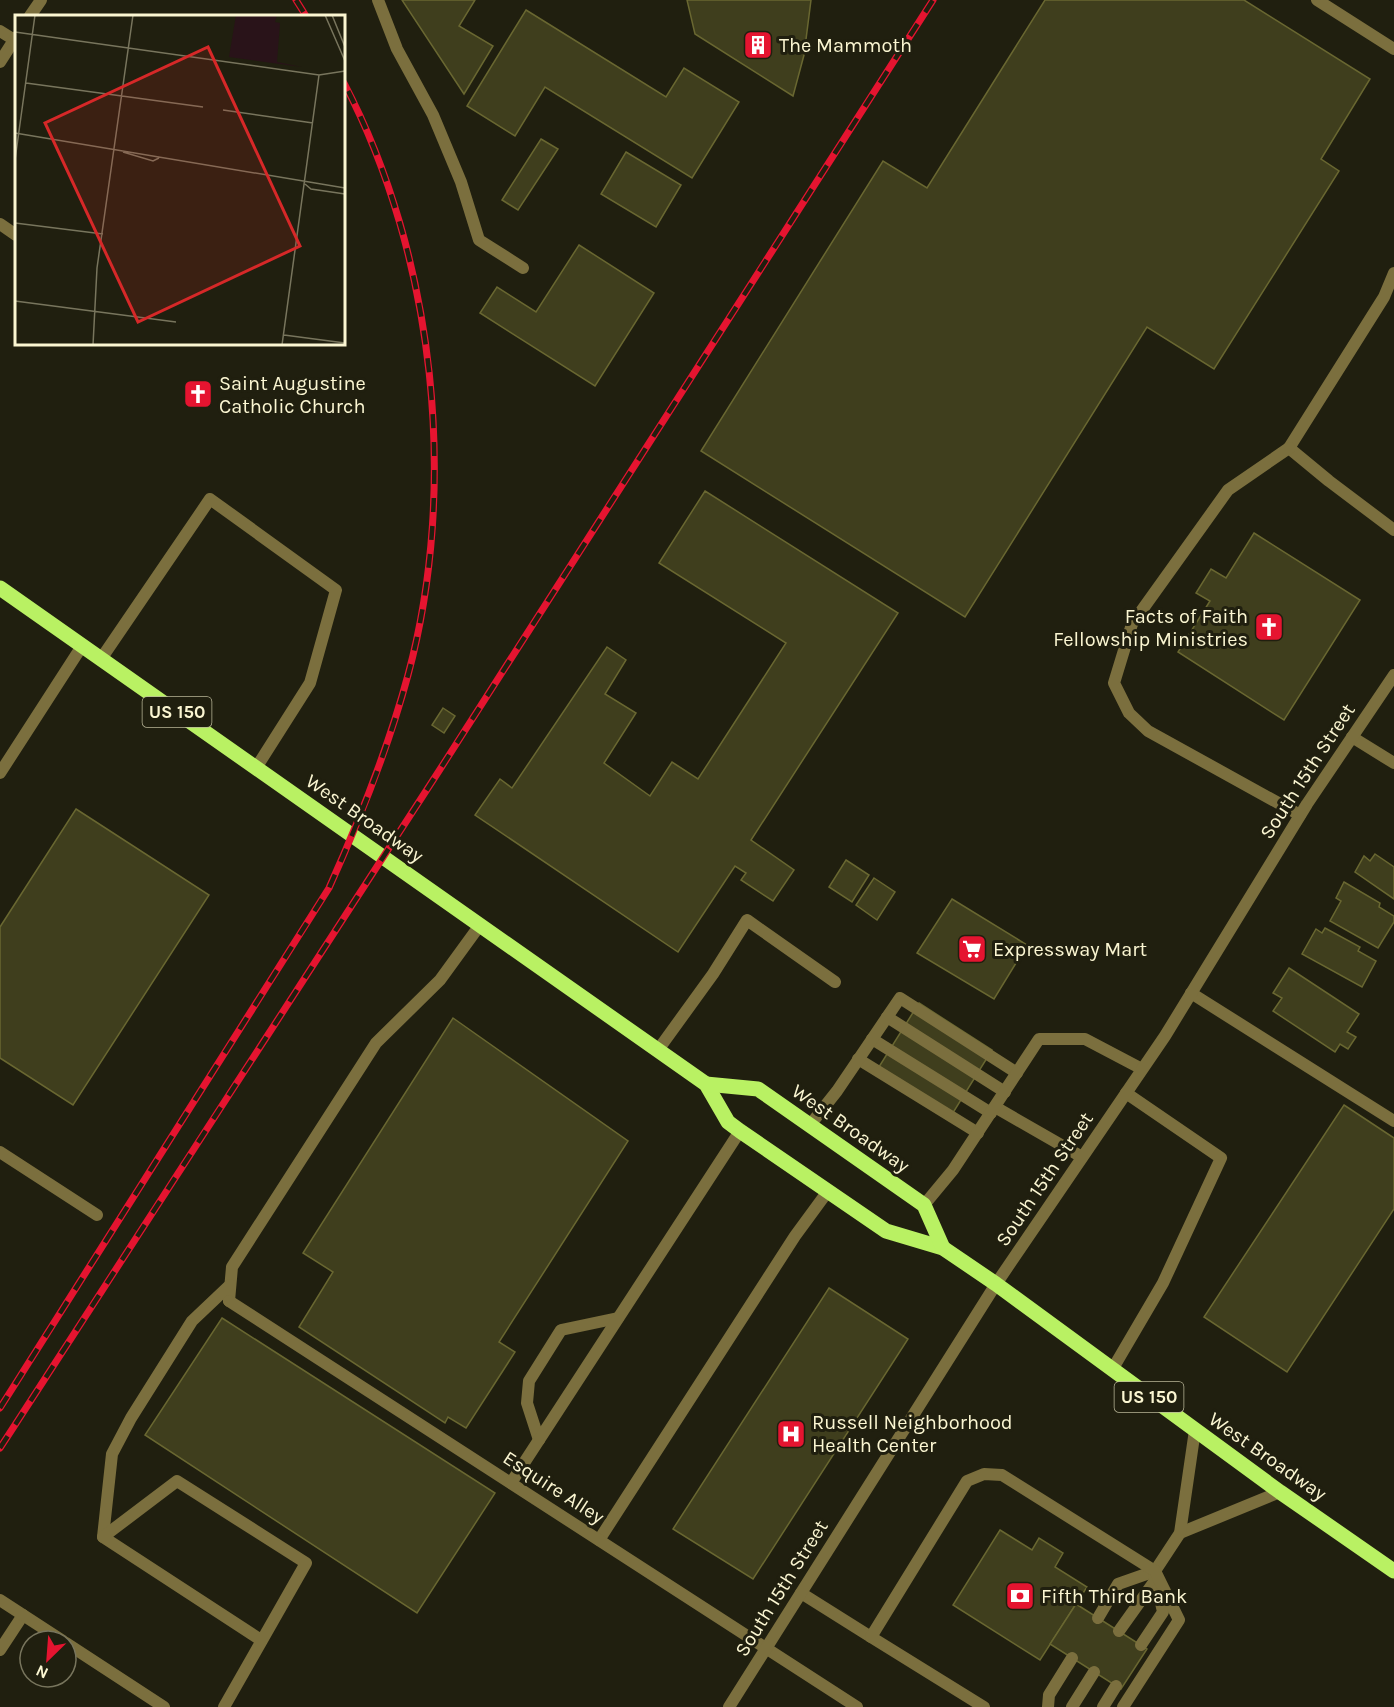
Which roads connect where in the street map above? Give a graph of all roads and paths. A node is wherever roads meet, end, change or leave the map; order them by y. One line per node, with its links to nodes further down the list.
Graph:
1 (41, 0): 4 (street)
2 (378, 0): 12 (street)
3 (1317, 0): 8 (street)
4 (31, 15)
5 (0, 31): 6 (street)
6 (15, 39)
7 (15, 41): 9 (street)
8 (1394, 49)
9 (0, 62)
10 (0, 224): 11 (street)
11 (15, 234)
12 (523, 268)
13 (1394, 273): 14 (street)
14 (1289, 448): 15 (street); 24 (street)
15 (1394, 530)
16 (0, 588): 17 (main road, West Broadway / US 150)
17 (82, 646): 18 (main road, West Broadway / US 150); 23 (street)
18 (100, 659): 22 (main road, West Broadway / US 150); 22 (street)
19 (1394, 675): 20 (street, South 15th Street)
20 (1352, 737): 21 (street); 24 (street, South 15th Street)
21 (1394, 763)
22 (256, 768): 25 (main road, West Broadway / US 150)
23 (0, 773)
24 (1300, 815): 27 (street, South 15th Street)
25 (480, 925): 30 (main road, West Broadway / US 150); 49 (street)
26 (835, 982): 30 (street)
27 (1191, 993): 32 (street, South 15th Street); 38 (street)
28 (887, 1017): 29 (street); 33 (street); 35 (street)
29 (872, 1039): 31 (street); 37 (street)
30 (658, 1050): 34 (main road, West Broadway / US 150)
31 (858, 1059): 39 (street); 41 (street)
32 (1142, 1069): 33 (street); 36 (street, South 15th Street)
33 (1017, 1073): 35 (street)
34 (706, 1084): 39 (main road, West Broadway / US 150); 40 (main road, West Broadway / US 150)
35 (1005, 1092): 37 (street)
36 (1126, 1093): 43 (street, South 15th Street); 51 (street)
37 (993, 1110): 41 (street); 43 (street)
38 (1394, 1121)
39 (810, 1125): 45 (main road, West Broadway / US 150)
40 (740, 1131): 44 (main road, West Broadway / US 150); 50 (street)
41 (978, 1133): 45 (street)
42 (0, 1152): 46 (street)
43 (1082, 1157): 48 (street, South 15th Street)
44 (828, 1191): 47 (main road, West Broadway / US 150); 58 (street)
45 (924, 1205): 47 (main road)
46 (97, 1215)
47 (943, 1248): 48 (main road, West Broadway / US 150)
48 (996, 1284): 51 (main road, West Broadway / US 150); 61 (street, South 15th Street)
49 (230, 1285): 54 (street, Esquire Alley); 57 (street)
50 (618, 1318): 53 (street); 53 (street)
51 (1112, 1370): 52 (main road, West Broadway / US 150)
52 (1195, 1430): 55 (main road, West Broadway / US 150); 56 (street)
53 (539, 1440): 54 (street)
54 (511, 1483): 58 (street, Esquire Alley)
55 (1280, 1492): 56 (street); 60 (main road, West Broadway / US 150)
56 (1180, 1533): 59 (street)
57 (103, 1538): 68 (street); 68 (street)
58 (599, 1540): 70 (street, Esquire Alley)
59 (1155, 1570): 64 (street); 66 (street); 67 (street); 69 (street); 84 (street)
60 (1394, 1570)
61 (801, 1593): 67 (street); 70 (street, South 15th Street)
62 (0, 1600): 63 (street)
63 (23, 1615): 65 (street); 71 (street)
64 (1098, 1618)
65 (44, 1629)
66 (1119, 1631)
67 (871, 1637): 80 (street)
68 (261, 1640): 77 (street)
69 (1141, 1645)
70 (767, 1648): 78 (street, South 15th Street); 79 (street, Esquire Alley)
71 (0, 1650)
72 (78, 1651): 76 (street)
73 (1072, 1658): 81 (street)
74 (1094, 1672): 82 (street)
75 (1116, 1686): 83 (street)
76 (164, 1707)
77 (224, 1707)
78 (729, 1707)
79 (857, 1707)
80 (984, 1707)
81 (1048, 1707)
82 (1072, 1707)
83 (1103, 1707)
84 (1123, 1707)

